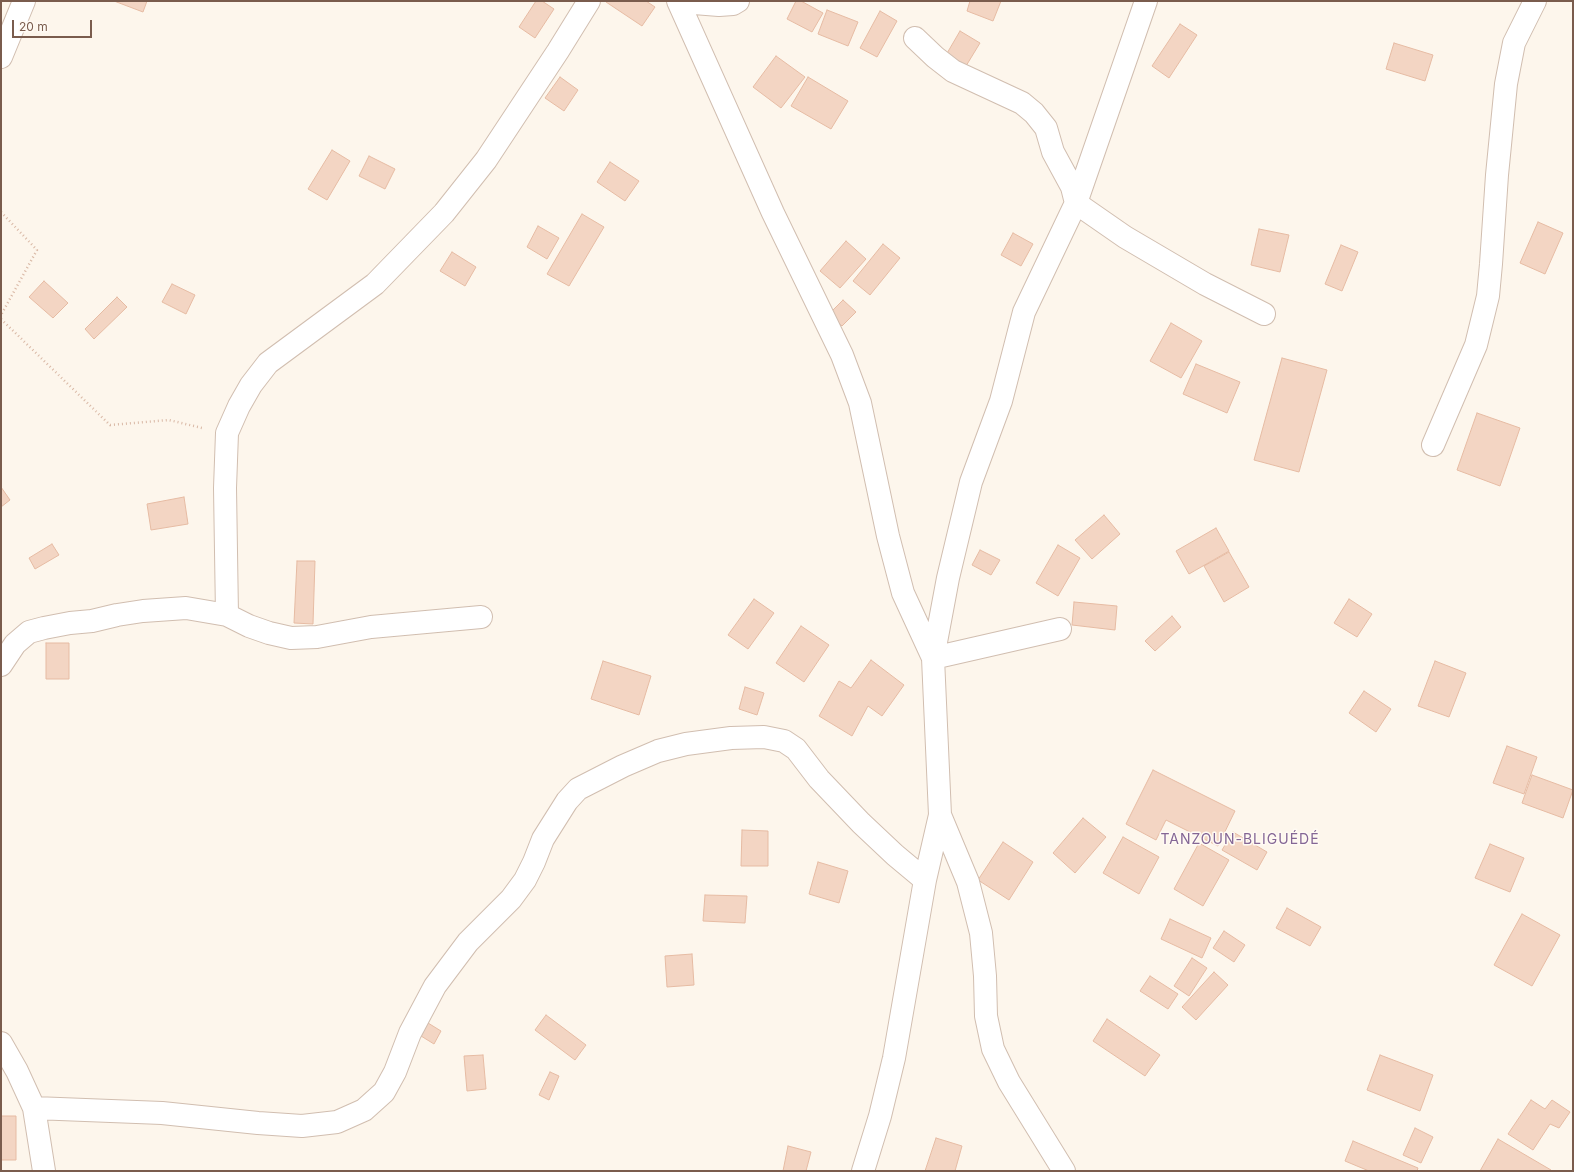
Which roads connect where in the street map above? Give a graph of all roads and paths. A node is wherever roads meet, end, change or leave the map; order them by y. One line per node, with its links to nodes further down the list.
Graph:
1 (24, 1): 9 (street)
2 (589, 1): 15 (street)
3 (678, 1): 20 (street)
4 (690, 1): 5 (street)
5 (738, 1)
6 (1146, 1): 10 (street)
7 (1535, 1): 16 (street)
8 (915, 38): 10 (street)
9 (1, 57)
10 (1076, 203): 12 (street); 20 (street)
11 (1, 212): 13 (path)
12 (1264, 314)
13 (1, 315)
14 (1, 319): 15 (path)
15 (227, 433): 17 (street)
16 (1433, 446)
17 (227, 614): 18 (street); 21 (street)
18 (481, 617)
19 (1060, 629): 20 (street)
20 (933, 658): 22 (street)
21 (1, 665)
22 (940, 815): 23 (street); 28 (street)
23 (925, 880): 25 (street); 27 (street)
24 (1, 1043): 25 (street)
25 (34, 1108): 26 (street)
26 (44, 1171)
27 (863, 1171)
28 (1064, 1171)

